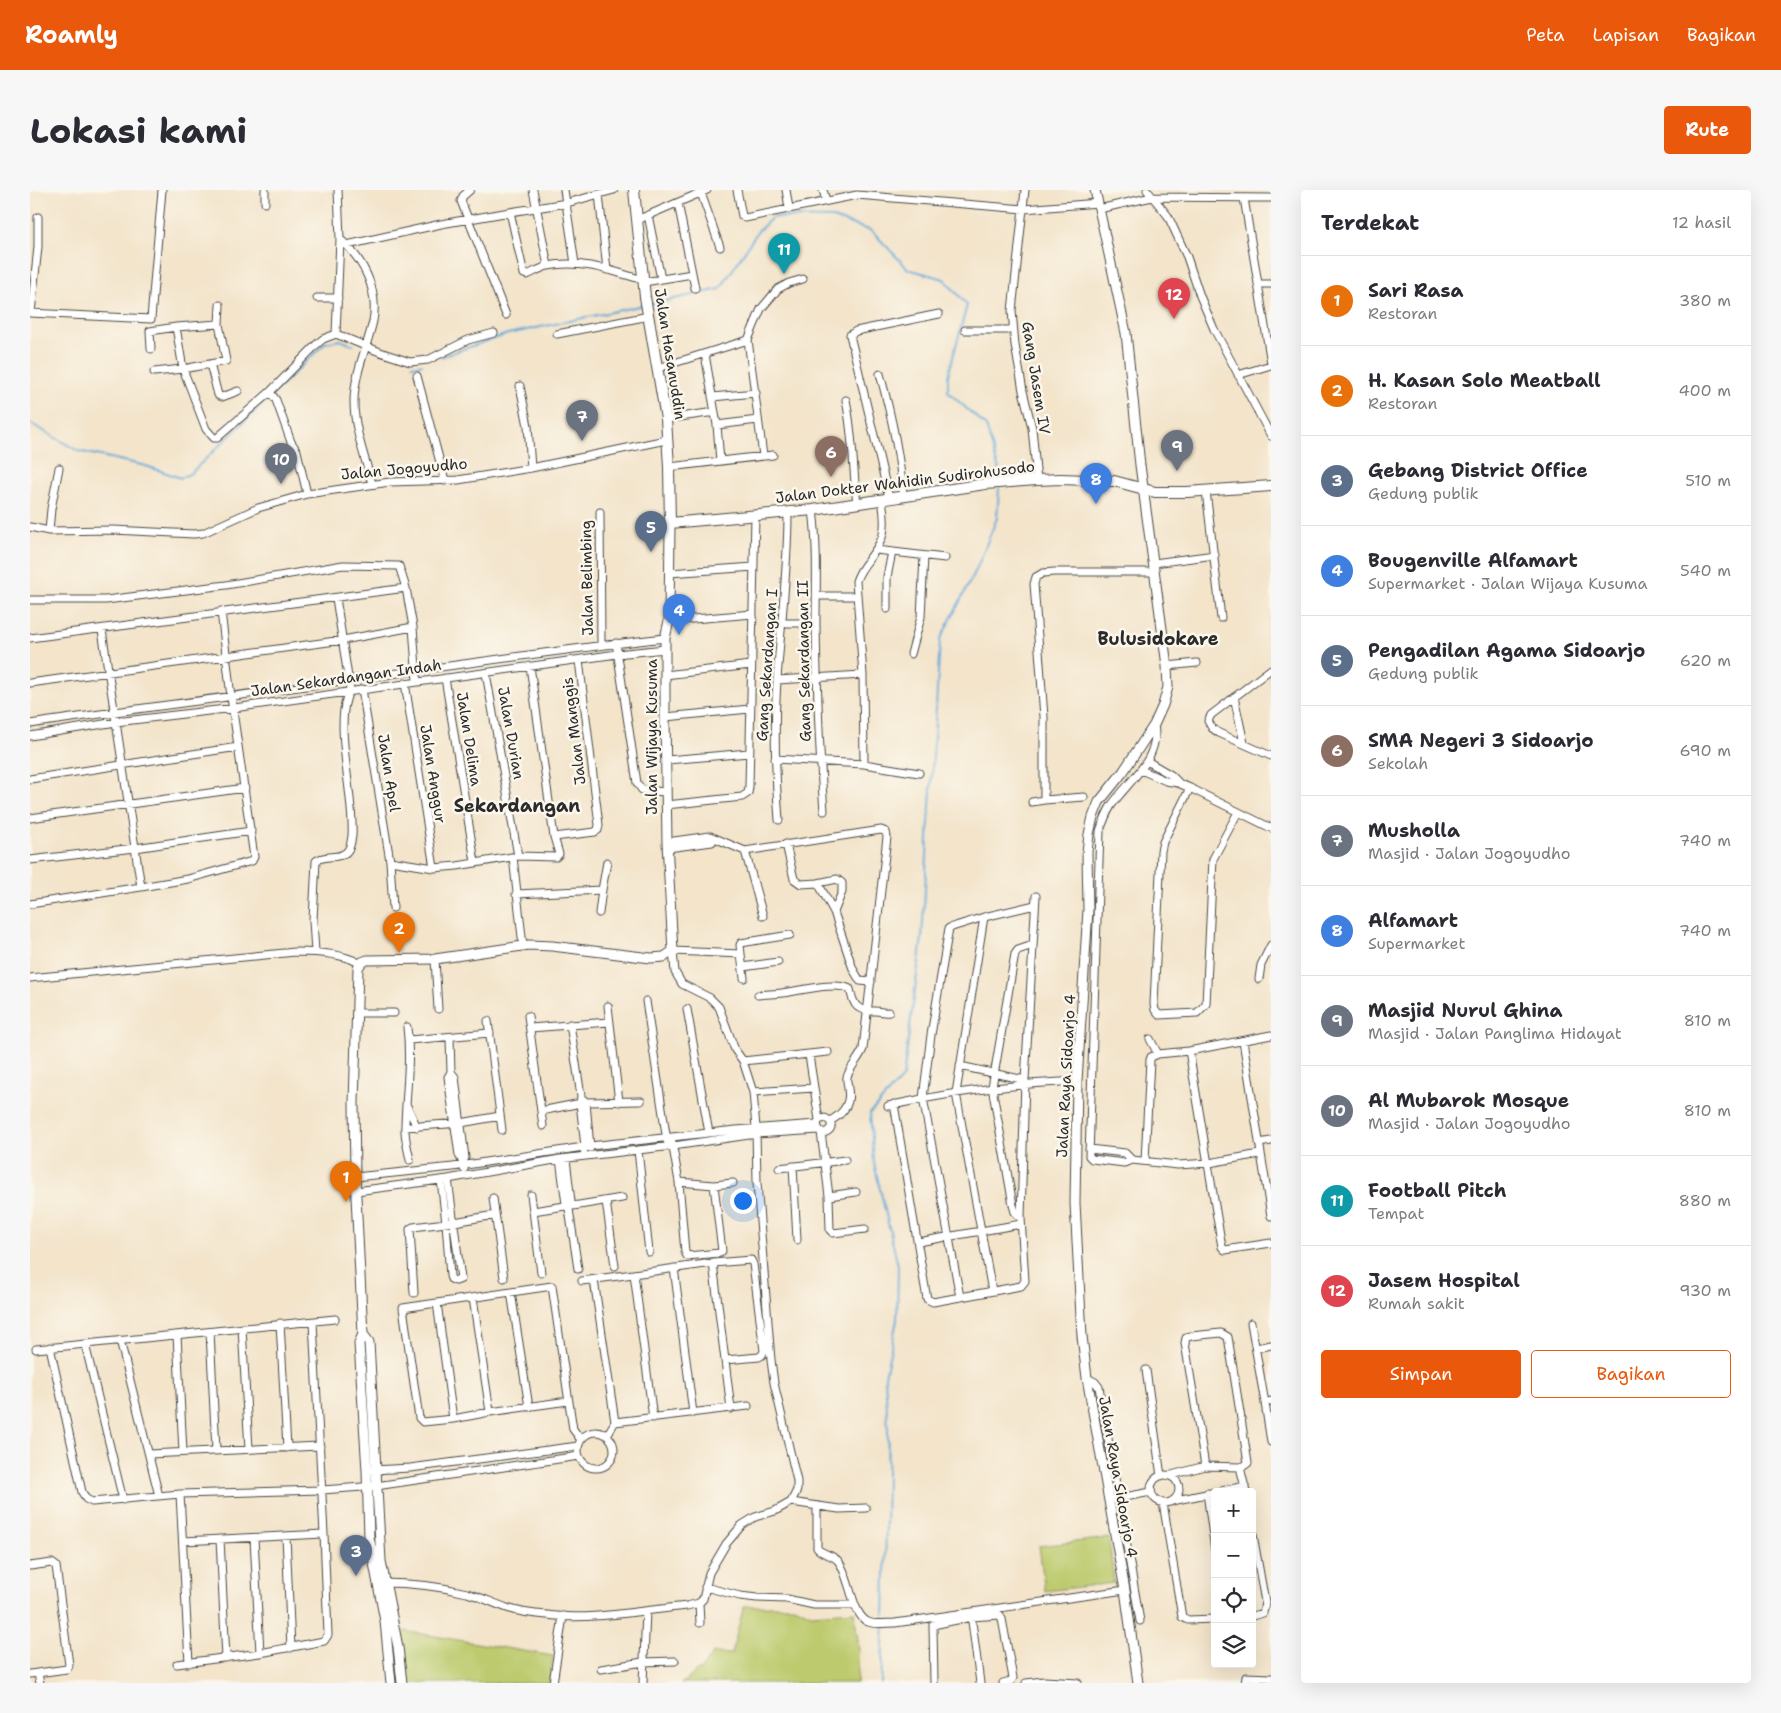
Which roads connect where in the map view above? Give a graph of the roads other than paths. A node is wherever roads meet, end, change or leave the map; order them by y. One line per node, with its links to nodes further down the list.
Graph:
1 (162, 190): 53 (street)
2 (265, 190): 21 (street)
3 (338, 190): 33 (street)
4 (470, 190): 31 (street)
5 (533, 190): 25 (street)
6 (564, 190): 22 (street)
7 (634, 190): 32 (main road, Jalan Hasanuddin)
8 (737, 190): 26 (street)
9 (786, 190): 26 (street)
10 (823, 190): 20 (street)
11 (1025, 190): 27 (street, Gang Jasem IV)
12 (1095, 190): 24 (street, Jalan Raya Sidoarjo 4)
13 (1147, 190): 17 (street)
14 (607, 191): 22 (street); 38 (street)
15 (704, 191): 23 (street); 35 (street)
16 (857, 192): 20 (street); 27 (street)
17 (1152, 197): 18 (street); 24 (street); 72 (street)
18 (1244, 198): 19 (street); 43 (street)
19 (1271, 198)
20 (826, 201): 26 (street)
21 (265, 203)
22 (567, 203): 25 (street); 36 (street)
23 (678, 203): 29 (street); 39 (street)
24 (1098, 206): 27 (street); 96 (street, Jalan Raya Sidoarjo 4)
25 (537, 208): 28 (street); 37 (street)
26 (789, 208)
27 (1024, 209): 57 (street, Gang Jasem IV)
28 (510, 212): 31 (street); 37 (street)
29 (648, 215): 32 (street); 40 (street)
30 (38, 217): 49 (street)
31 (468, 219): 34 (street); 52 (street)
32 (638, 220): 42 (main road, Jalan Hasanuddin)
33 (340, 239): 34 (street); 47 (street)
34 (347, 245): 63 (street)
35 (720, 247)
36 (576, 264): 37 (street); 38 (street)
37 (548, 266)
38 (607, 270): 42 (street)
39 (692, 274): 40 (street); 45 (street)
40 (661, 279): 42 (street)
41 (803, 279): 62 (street)
42 (644, 281): 50 (main road, Jalan Hasanuddin)
43 (1258, 284): 44 (street); 67 (street)
44 (1271, 284)
45 (695, 288)
46 (317, 298): 47 (street)
47 (338, 298): 60 (street)
48 (220, 305): 54 (street)
49 (30, 313): 53 (street)
50 (649, 314): 61 (street); 68 (main road, Jalan Hasanuddin)
51 (939, 314): 100 (street)
52 (506, 315)
53 (151, 318): 58 (street)
54 (219, 324): 55 (street); 66 (street)
55 (176, 327): 58 (street); 69 (street)
56 (965, 330): 57 (street)
57 (1013, 330): 92 (street, Gang Jasem IV)
58 (150, 331): 64 (street)
59 (494, 333): 63 (street)
60 (336, 334): 63 (street); 76 (street)
61 (557, 334)
62 (748, 340): 65 (street); 77 (street)
63 (365, 347): 94 (street)
64 (151, 349)
65 (706, 354): 68 (street); 78 (street)
66 (210, 364): 69 (street); 75 (street)
67 (1271, 364): 72 (street)
68 (658, 368): 81 (main road, Jalan Hasanuddin)
69 (183, 369): 70 (street); 76 (street)
70 (154, 372)
71 (880, 374): 99 (street)
72 (1238, 375): 84 (street)
73 (417, 376): 93 (street)
74 (520, 386): 91 (street)
75 (238, 391)
76 (270, 393): 98 (street)
77 (756, 393): 78 (street); 82 (street)
78 (712, 397): 80 (street)
79 (846, 400): 101 (street)
80 (715, 412): 81 (street); 83 (street)
81 (666, 419): 85 (main road, Jalan Hasanuddin)
82 (758, 420): 83 (street); 87 (street)
83 (716, 425): 88 (street)
84 (1271, 436)
85 (666, 440): 89 (main road, Jalan Hasanuddin); 91 (street, Jalan Jogoyudho)
86 (773, 455): 87 (street)
87 (764, 456): 88 (street)
88 (720, 461): 89 (street)
89 (669, 467): 106 (main road, Jalan Hasanuddin)
90 (59, 468): 108 (street)
91 (531, 468): 93 (street, Jalan Jogoyudho)
92 (1037, 480): 96 (main road, Jalan Dokter Wahidin Sudirohusodo); 99 (main road, Jalan Dokter Wahidin Sudirohusodo)
93 (445, 481): 94 (street, Jalan Jogoyudho)
94 (372, 484): 98 (street, Jalan Jogoyudho)
95 (1271, 486): 97 (main road, Jalan Dokter Wahidin Sudirohusodo)
96 (1144, 489): 97 (main road, Jalan Dokter Wahidin Sudirohusodo); 115 (street, Jalan Raya Sidoarjo 4)
97 (1206, 491): 111 (street)
98 (307, 494): 108 (street, Jalan Jogoyudho)
99 (903, 496): 100 (main road, Jalan Dokter Wahidin Sudirohusodo)
100 (886, 499): 101 (main road, Jalan Dokter Wahidin Sudirohusodo); 109 (street)
101 (857, 504): 102 (main road, Jalan Dokter Wahidin Sudirohusodo)
102 (814, 510): 104 (main road, Jalan Dokter Wahidin Sudirohusodo); 118 (street, Gang Sekardangan II)
103 (600, 512): 135 (street, Jalan Belimbing)
104 (788, 513): 105 (main road, Jalan Dokter Wahidin Sudirohusodo); 128 (street, Gang Sekardangan I)
105 (755, 516): 106 (main road, Jalan Dokter Wahidin Sudirohusodo); 114 (street)
106 (670, 523): 116 (street, Jalan Wijaya Kusuma)
107 (30, 527): 108 (street, Jalan Jogoyudho)
108 (49, 531)
109 (876, 550): 110 (street); 119 (street)
110 (892, 552): 112 (street); 122 (street)
111 (1214, 555): 115 (street); 125 (street)
112 (924, 556): 113 (street); 138 (street)
113 (945, 558)
114 (754, 567): 116 (street); 124 (street)
115 (1154, 568): 145 (street, Jalan Raya Sidoarjo 4); 190 (street)
116 (669, 573): 126 (street, Jalan Wijaya Kusuma)
117 (406, 588): 120 (street); 121 (street); 129 (street)
118 (818, 596): 119 (street); 127 (street, Gang Sekardangan II)
119 (856, 596): 152 (street)
120 (336, 598): 123 (street); 133 (street)
121 (30, 600)
122 (887, 609)
123 (221, 612): 130 (street); 139 (street)
124 (753, 614): 126 (street); 143 (street)
125 (1221, 618)
126 (669, 621): 132 (street, Jalan Wijaya Kusuma)
127 (816, 622): 128 (street); 154 (street, Gang Sekardangan II)
128 (782, 623): 156 (street, Gang Sekardangan I)
129 (413, 627): 133 (street); 147 (street)
130 (102, 630): 131 (street); 149 (street)
131 (30, 638)
132 (665, 638): 134 (street, Jalan Sekardangan Indah); 136 (street, Jalan Wijaya Kusuma)
133 (343, 640): 139 (street); 155 (street)
134 (616, 643): 135 (street, Jalan Sekardangan Indah); 137 (street)
135 (602, 644): 140 (street, Jalan Sekardangan Indah)
136 (665, 649): 137 (street, Jalan Sekardangan Indah); 151 (street, Jalan Wijaya Kusuma)
137 (617, 654): 141 (street, Jalan Sekardangan Indah); 188 (street)
138 (911, 654)
139 (227, 655): 149 (street); 162 (street)
140 (518, 656): 146 (street); 147 (street, Jalan Sekardangan Indah)
141 (579, 660): 144 (street, Jalan Sekardangan Indah); 200 (street, Jalan Manggis)
142 (1197, 663): 145 (street)
143 (751, 665): 151 (street); 165 (street)
144 (530, 666): 146 (street, Jalan Sekardangan Indah); 200 (street)
145 (1167, 666): 170 (street, Jalan Raya Sidoarjo 4)
146 (520, 668): 150 (street, Jalan Sekardangan Indah)
147 (416, 669): 155 (street, Jalan Sekardangan Indah); 157 (street)
148 (1271, 669): 163 (street)
149 (109, 671): 158 (street); 166 (street)
150 (486, 673): 153 (street, Jalan Sekardangan Indah); 205 (street, Jalan Durian)
151 (665, 675): 167 (street, Jalan Wijaya Kusuma)
152 (863, 675): 154 (street); 180 (street)
153 (445, 678): 157 (street, Jalan Sekardangan Indah); 208 (street, Jalan Delima)
154 (818, 679): 156 (street); 179 (street, Gang Sekardangan II)
155 (349, 680): 161 (street); 162 (street, Jalan Sekardangan Indah)
156 (777, 680): 176 (street, Gang Sekardangan I)
157 (418, 681): 159 (street, Jalan Sekardangan Indah)
158 (30, 682)
159 (405, 683): 160 (street, Jalan Sekardangan Indah); 210 (street, Jalan Anggur)
160 (362, 689): 161 (street, Jalan Sekardangan Indah); 207 (street, Jalan Apel)
161 (350, 690): 164 (street, Jalan Sekardangan Indah); 228 (street)
162 (231, 697): 164 (street); 166 (street, Jalan Sekardangan Indah)
163 (1234, 697): 172 (street); 172 (street)
164 (234, 708): 168 (street, Jalan Sekardangan Indah); 173 (street)
165 (750, 709): 167 (street); 174 (street)
166 (114, 711): 168 (street); 169 (street, Jalan Sekardangan Indah)
167 (665, 717): 177 (street, Jalan Wijaya Kusuma)
168 (116, 722): 171 (street, Jalan Sekardangan Indah); 181 (street)
169 (30, 724)
170 (1154, 726): 178 (street); 266 (street, Jalan Raya Sidoarjo 4)
171 (30, 736)
172 (1244, 743): 175 (street)
173 (238, 747): 181 (street); 186 (street)
174 (749, 753): 177 (street); 193 (street)
175 (1271, 756)
176 (775, 759): 179 (street); 197 (street, Gang Sekardangan I)
177 (666, 760): 188 (street, Jalan Wijaya Kusuma)
178 (1147, 761): 182 (street); 185 (street)
179 (820, 762): 180 (street); 194 (street, Gang Sekardangan II)
180 (864, 764): 183 (street)
181 (122, 765): 184 (street); 192 (street)
182 (1141, 770): 185 (street); 281 (street)
183 (919, 773)
184 (30, 779)
185 (1178, 783): 187 (street)
186 (245, 788): 192 (street); 199 (street)
187 (1190, 788): 195 (street); 195 (street)
188 (666, 792): 193 (street, Jalan Wijaya Kusuma)
189 (1084, 797): 190 (street)
190 (1044, 800): 191 (street)
191 (1032, 802)
192 (129, 804): 196 (street); 203 (street)
193 (666, 805): 202 (street, Jalan Wijaya Kusuma)
194 (824, 812)
195 (1238, 812): 198 (street)
196 (30, 818)
197 (779, 820)
198 (1271, 828)
199 (251, 831): 203 (street); 212 (street)
200 (554, 837): 205 (street)
201 (786, 844): 204 (street); 211 (street); 236 (street)
202 (667, 845): 204 (street); 227 (street, Jalan Wijaya Kusuma)
203 (135, 848): 206 (street); 212 (street)
204 (745, 851): 221 (street)
205 (516, 857): 208 (street); 214 (street, Jalan Durian)
206 (30, 860)
207 (390, 861): 210 (street); 218 (street, Jalan Apel)
208 (476, 862): 210 (street)
209 (607, 862): 213 (street)
210 (434, 868)
211 (818, 883): 219 (street); 219 (street)
212 (141, 887): 216 (street)
213 (602, 890): 214 (street); 220 (street)
214 (516, 894): 226 (street, Jalan Durian)
215 (1036, 896): 217 (street)
216 (30, 904)
217 (1035, 905): 222 (street); 224 (street)
218 (393, 908)
219 (834, 912): 236 (street)
220 (599, 913)
221 (763, 916)
222 (984, 917): 264 (street); 272 (street)
223 (790, 935): 229 (street)
224 (1033, 945): 265 (street); 267 (street)
225 (1271, 945): 237 (street)
226 (523, 946): 227 (street); 230 (street)
227 (673, 951): 229 (street); 263 (street)
228 (315, 952): 233 (street); 234 (street)
229 (741, 954): 232 (street)
230 (435, 959): 233 (street); 241 (street)
231 (778, 962): 232 (street)
232 (742, 967): 235 (street)
233 (358, 968): 245 (street)
234 (30, 978)
235 (744, 978)
236 (871, 978): 243 (street)
237 (1258, 979)
238 (758, 994): 243 (street)
239 (646, 1001): 290 (street)
240 (608, 1006): 249 (street)
241 (438, 1009)
242 (687, 1009): 289 (street)
243 (868, 1011): 244 (street); 280 (street)
244 (889, 1012)
245 (357, 1013): 246 (street); 313 (street)
246 (394, 1013)
247 (528, 1016): 252 (street)
248 (488, 1021): 253 (street)
249 (609, 1022): 250 (street); 275 (street)
250 (570, 1024): 252 (street); 273 (street)
251 (407, 1027): 257 (street)
252 (530, 1028): 277 (street)
253 (490, 1033): 255 (street); 278 (street)
254 (1271, 1035): 258 (street)
255 (450, 1038): 257 (street); 282 (street)
256 (1150, 1038): 261 (street)
257 (409, 1040): 276 (street)
258 (1243, 1041): 259 (street); 292 (street)
259 (1189, 1051): 261 (street); 305 (street)
260 (828, 1052): 262 (street)
261 (1158, 1054): 302 (street)
262 (809, 1055): 263 (street); 269 (street)
263 (743, 1061): 270 (street)
264 (960, 1066): 265 (street); 271 (street)
265 (994, 1073): 267 (street); 268 (street)
266 (1077, 1081): 267 (street); 279 (street, Jalan Raya Sidoarjo 4)
267 (1025, 1082): 268 (street); 330 (street)
268 (992, 1087): 271 (street); 330 (street)
269 (814, 1088): 270 (street); 285 (street)
270 (753, 1092): 288 (street)
271 (956, 1093): 272 (street); 333 (street)
272 (923, 1098): 334 (street); 336 (street)
273 (582, 1100): 275 (street); 277 (street); 293 (street)
274 (641, 1101): 275 (street)
275 (619, 1102)
276 (407, 1106): 283 (street); 286 (street)
277 (541, 1111): 284 (street)
278 (500, 1116): 282 (street); 287 (street)
279 (1077, 1120): 281 (street); 405 (street, Jalan Raya Sidoarjo 4)
280 (830, 1121): 285 (street); 285 (street)
281 (1090, 1122): 302 (street)
282 (457, 1123): 283 (street); 303 (street)
283 (417, 1126): 286 (street)
284 (543, 1126)
285 (819, 1126): 288 (street); 304 (street)
286 (404, 1127): 300 (street)
287 (502, 1130)
288 (756, 1131): 289 (street); 294 (street); 408 (street)
289 (708, 1133): 290 (street)
290 (669, 1138): 293 (street); 294 (street)
291 (1271, 1141): 292 (street)
292 (1259, 1143): 296 (street)
293 (588, 1146): 297 (street); 298 (street); 303 (street)
294 (670, 1146): 295 (street); 315 (street)
295 (638, 1150): 297 (street); 338 (street)
296 (1260, 1154): 305 (street); 307 (street)
297 (590, 1155): 298 (street)
298 (582, 1157): 299 (street)
299 (563, 1159): 312 (street); 326 (street)
300 (410, 1160)
301 (844, 1160): 304 (street)
302 (1145, 1161): 305 (street)
303 (463, 1163): 309 (street); 312 (street)
304 (825, 1163): 308 (street); 322 (street)
305 (1209, 1163): 337 (street)
306 (1271, 1163): 307 (street)
307 (1263, 1165): 329 (street)
308 (793, 1166): 310 (street); 335 (street)
309 (453, 1167): 311 (street); 314 (street)
310 (779, 1168)
311 (388, 1175): 313 (street); 318 (street)
312 (465, 1176): 314 (street)
313 (355, 1177): 319 (street)
314 (448, 1179): 318 (street); 331 (street)
315 (679, 1182): 317 (street); 317 (street)
316 (733, 1183): 317 (street)
317 (714, 1185)
318 (389, 1186): 319 (street)
319 (356, 1191): 394 (street)
320 (856, 1192): 322 (street)
321 (531, 1195): 327 (street)
322 (829, 1196): 332 (street)
323 (493, 1198): 328 (street)
324 (622, 1198): 325 (street)
325 (606, 1201): 326 (street); 340 (street)
326 (569, 1205): 327 (street); 342 (street)
327 (533, 1211): 343 (street)
328 (495, 1215): 331 (street); 345 (street)
329 (1271, 1216)
330 (1021, 1221): 333 (street); 348 (street)
331 (450, 1222): 331 (street); 350 (street)
332 (865, 1229)
333 (982, 1230): 334 (street); 348 (street)
334 (950, 1237): 336 (street); 351 (street)
335 (796, 1240)
336 (918, 1242): 351 (street)
337 (1271, 1243)
338 (649, 1252)
339 (713, 1263): 341 (street); 367 (street); 367 (street)
340 (615, 1266)
341 (674, 1268): 344 (street); 377 (street)
342 (578, 1269)
343 (541, 1272)
344 (634, 1274): 346 (street); 378 (street)
345 (504, 1278)
346 (594, 1280): 347 (street); 380 (street)
347 (582, 1281)
348 (992, 1291): 351 (street)
349 (511, 1292): 352 (street); 371 (street); 374 (street)
350 (414, 1293)
351 (960, 1297)
352 (473, 1298): 353 (street); 376 (street)
353 (437, 1303): 379 (street); 379 (street)
354 (335, 1319): 355 (street)
355 (313, 1322): 357 (street); 384 (street)
356 (1251, 1323): 365 (street)
357 (280, 1324): 358 (street); 385 (street)
358 (242, 1328): 359 (street); 386 (street)
359 (210, 1332): 360 (street); 387 (street)
360 (177, 1335): 361 (street); 388 (street)
361 (120, 1340): 362 (street); 389 (street)
362 (85, 1344): 364 (street); 406 (street)
363 (1271, 1345): 365 (street)
364 (50, 1347): 366 (street); 406 (street)
365 (1256, 1348): 370 (street)
366 (36, 1349)
367 (726, 1360): 375 (street)
368 (1146, 1370): 395 (street)
369 (1271, 1385): 370 (street)
370 (1262, 1387): 372 (street)
371 (568, 1401): 374 (street); 383 (street)
372 (1268, 1402): 382 (street)
373 (748, 1406): 375 (street)
374 (530, 1407): 376 (street)
375 (731, 1409): 377 (street)
376 (490, 1412): 379 (street)
377 (694, 1413): 378 (street)
378 (653, 1418): 380 (street)
379 (453, 1419)
380 (616, 1422): 381 (street)
381 (607, 1435): 383 (street); 390 (street)
382 (1271, 1440)
383 (579, 1443): 390 (street); 393 (street)
384 (320, 1446): 385 (street); 399 (street)
385 (287, 1448): 386 (street)
386 (249, 1449): 387 (street)
387 (216, 1450): 388 (street)
388 (183, 1452): 389 (street)
389 (149, 1454): 404 (street)
390 (579, 1456): 396 (street)
391 (1204, 1466): 392 (street); 392 (street); 395 (street)
392 (1240, 1467): 398 (street)
393 (410, 1468): 394 (street); 396 (street)
394 (371, 1470): 397 (street)
395 (1165, 1476): 400 (street); 407 (street)
396 (412, 1480): 397 (street)
397 (372, 1486): 399 (street); 420 (street)
398 (1245, 1488)
399 (322, 1490): 403 (street); 414 (street)
400 (1151, 1492): 405 (street); 409 (street)
401 (1207, 1493): 402 (street); 407 (street); 412 (street)
402 (1211, 1493)
403 (180, 1494): 404 (street); 418 (street)
404 (159, 1496): 406 (street)
405 (1114, 1499): 422 (street, Jalan Raya Sidoarjo 4); 430 (street)
406 (123, 1500)
407 (1172, 1501): 409 (street)
408 (790, 1502): 410 (street); 421 (street)
409 (1163, 1503): 429 (street)
410 (817, 1506): 411 (street); 424 (street)
411 (866, 1508)
412 (1213, 1533)
413 (1253, 1533): 427 (street)
414 (324, 1534): 415 (street); 432 (street)
415 (286, 1536): 416 (street); 432 (street)
416 (254, 1538): 417 (street); 433 (street)
417 (220, 1540): 418 (street); 434 (street)
418 (183, 1541): 437 (street)
419 (30, 1566): 440 (street)
420 (382, 1583): 428 (street); 444 (street); 445 (street)
421 (705, 1587): 423 (street); 424 (street)
422 (1125, 1590): 426 (street); 453 (street, Jalan Raya Sidoarjo 4)
423 (699, 1603): 425 (street); 431 (street)
424 (854, 1605): 426 (street)
425 (646, 1611): 428 (street); 436 (street)
426 (971, 1614): 448 (street); 449 (street); 450 (street)
427 (1256, 1615)
428 (563, 1616): 446 (street)
429 (1211, 1619)
430 (1140, 1621)
431 (700, 1623)
432 (292, 1648): 433 (street)
433 (260, 1654): 434 (street)
434 (226, 1658): 437 (street)
435 (675, 1661): 436 (street)
436 (643, 1662): 439 (street); 447 (street)
437 (189, 1663): 438 (street)
438 (177, 1664)
439 (601, 1669)
440 (34, 1674): 443 (street)
441 (1271, 1678): 454 (street)
442 (1044, 1682): 451 (street); 452 (street)
443 (40, 1683)
444 (391, 1683)
445 (402, 1683)
446 (553, 1683)
447 (642, 1683)
448 (934, 1683)
449 (980, 1683)
450 (1004, 1683)
451 (1026, 1683)
452 (1074, 1683)
453 (1138, 1683)
454 (1245, 1683)

